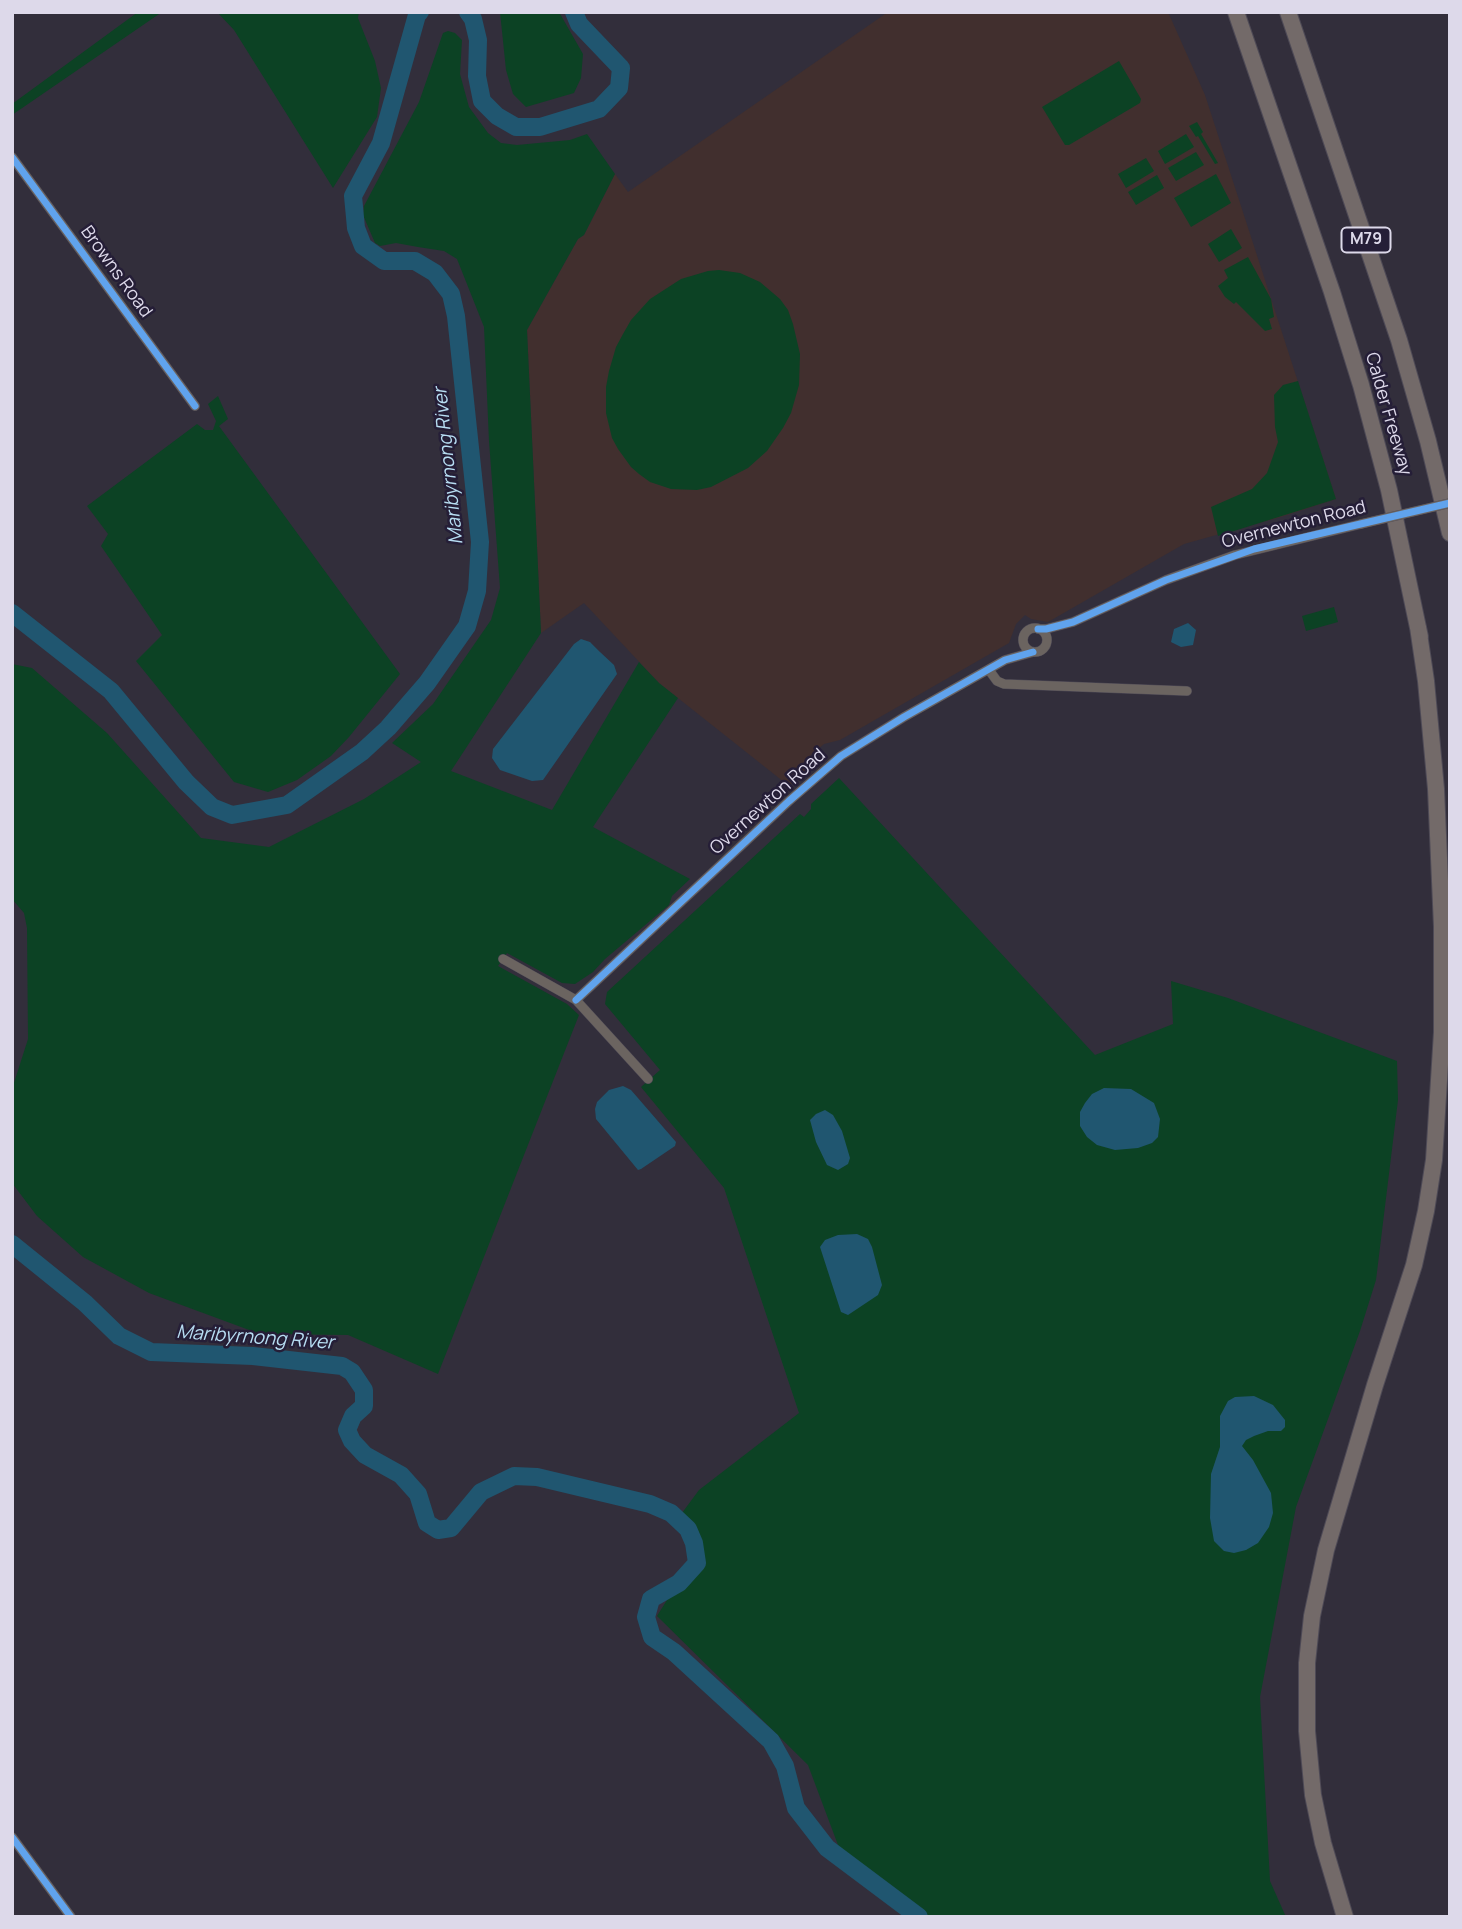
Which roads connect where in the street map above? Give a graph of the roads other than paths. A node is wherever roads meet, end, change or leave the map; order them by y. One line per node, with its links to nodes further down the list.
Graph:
1 (1236, 12): 8 (highway, Calder Freeway / M79)
2 (1288, 12): 6 (highway, Calder Freeway / M79)
3 (12, 157): 4 (street, Browns Road)
4 (195, 406)
5 (1450, 503): 7 (street, Overnewton Road, bridge)
6 (1450, 533)
7 (1073, 622): 9 (street, Overnewton Road); 11 (street, Overnewton Road)
8 (1418, 626): 15 (highway, Calder Freeway / M79); 21 (highway)
9 (1038, 629): 10 (street); 11 (street)
10 (1024, 640): 12 (street); 13 (street, Overnewton Road)
11 (1046, 643): 12 (street)
12 (1033, 652): 13 (street, Overnewton Road)
13 (997, 665): 14 (street); 17 (street, Overnewton Road)
14 (1187, 691)
15 (1450, 840)
16 (503, 959): 17 (street)
17 (576, 1000): 18 (street)
18 (648, 1079)
19 (12, 1837): 20 (street)
20 (71, 1917)
21 (1345, 1917)

